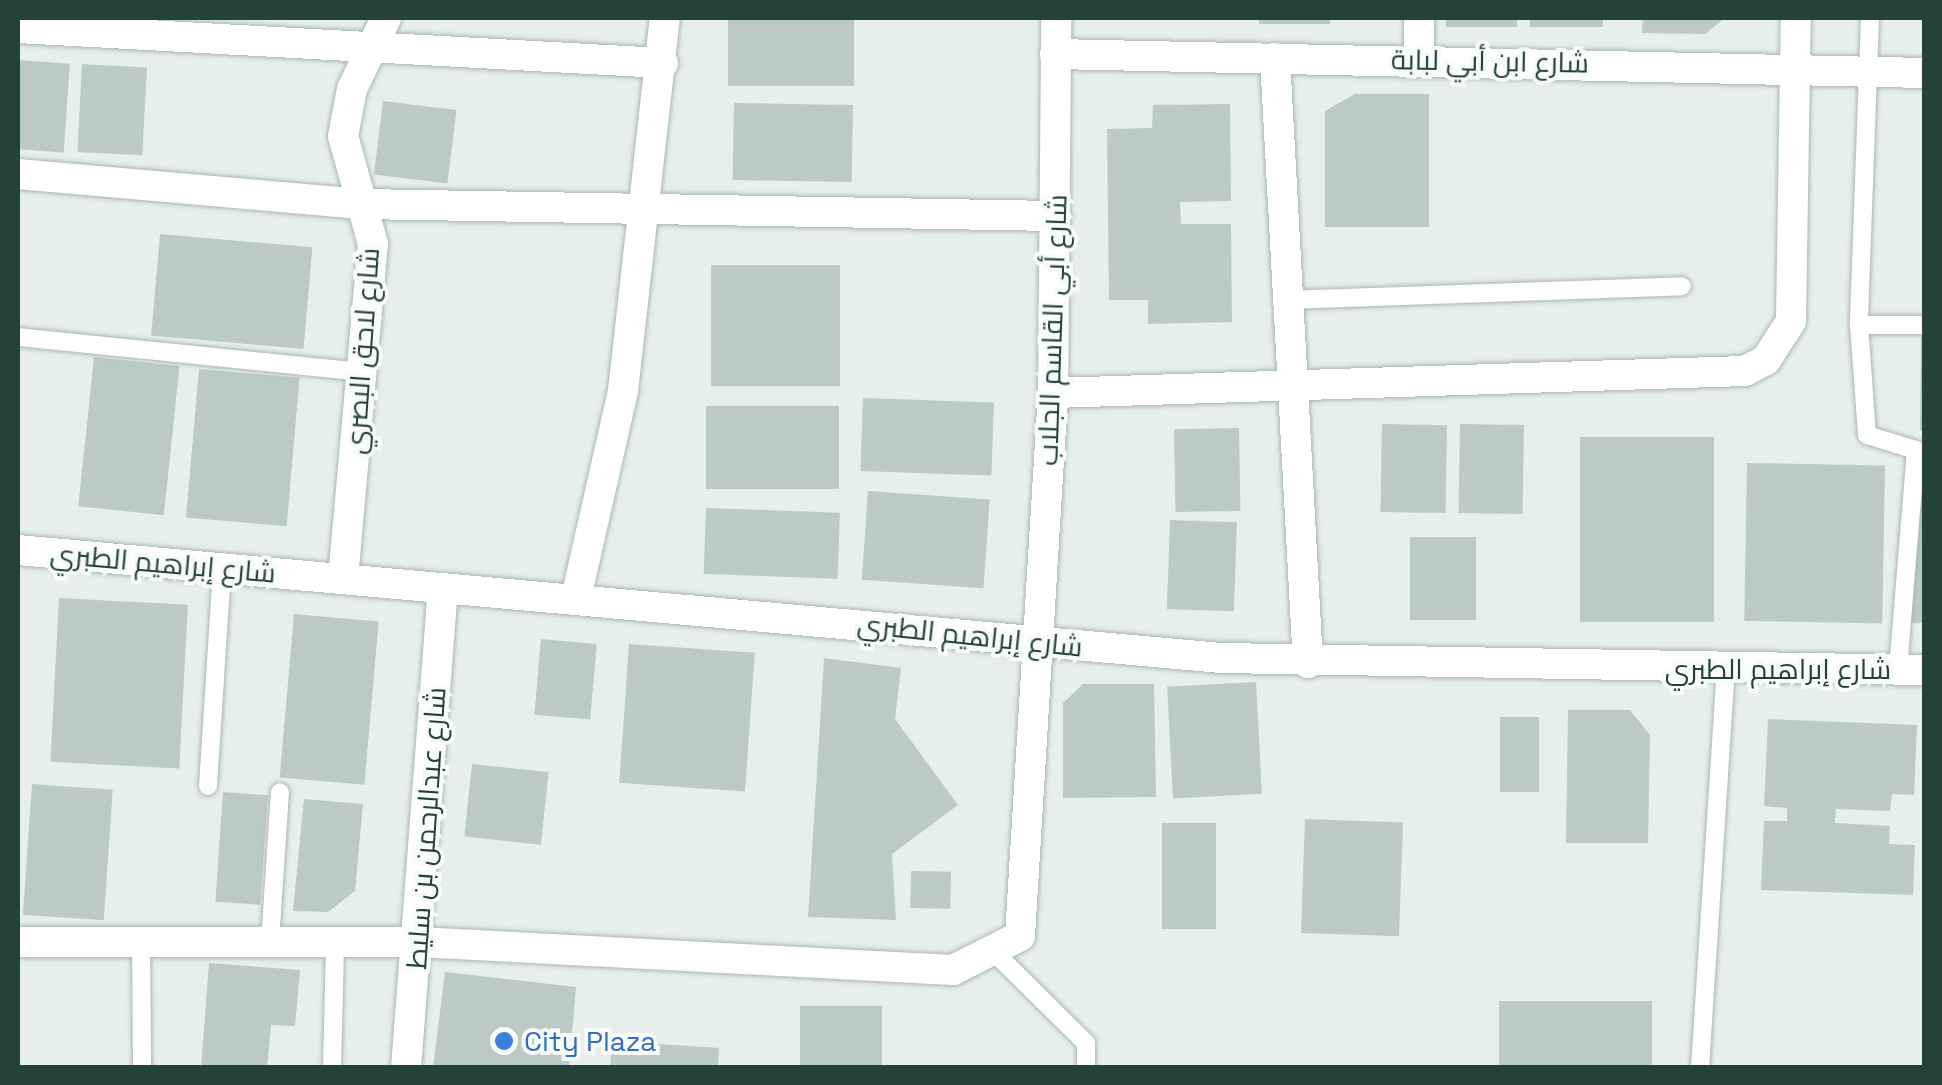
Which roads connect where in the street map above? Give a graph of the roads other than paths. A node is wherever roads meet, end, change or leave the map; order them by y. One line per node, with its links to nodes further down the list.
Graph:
1 (386, 18): 9 (street, شارع لاحق البصري)
2 (665, 18): 13 (street)
3 (1056, 18): 10 (street, شارع أبي القاسم الجلاب)
4 (1419, 18): 12 (street)
5 (1796, 18): 14 (street)
6 (1870, 18): 15 (lane)
7 (156, 27): 8 (street); 9 (street)
8 (18, 28)
9 (376, 48): 13 (street); 18 (street, شارع لاحق البصري)
10 (1056, 54): 11 (street, شارع ابن أبي لبابة); 20 (street, شارع أبي القاسم الجلاب)
11 (1275, 58): 12 (street, شارع ابن أبي لبابة); 22 (street)
12 (1419, 60): 14 (street, شارع ابن أبي لبابة)
13 (663, 63): 19 (street)
14 (1795, 66): 15 (street, شارع ابن أبي لبابة); 27 (street)
15 (1868, 73): 16 (street, شارع ابن أبي لبابة); 23 (lane)
16 (1924, 73)
17 (18, 174): 18 (street)
18 (360, 204): 19 (street); 26 (street, شارع لاحق البصري)
19 (646, 209): 20 (street); 34 (street)
20 (1056, 216): 28 (street, شارع أبي القاسم الجلاب)
21 (1682, 286): 22 (lane)
22 (1288, 300): 27 (street)
23 (1860, 325): 24 (lane); 29 (lane)
24 (1924, 325)
25 (18, 337): 26 (lane)
26 (362, 372): 32 (street, شارع لاحق البصري)
27 (1292, 386): 28 (street); 36 (street)
28 (1053, 393): 35 (street, شارع أبي القاسم الجلاب)
29 (1920, 449): 38 (lane)
30 (18, 550): 31 (street, شارع إبراهيم الطبري)
31 (222, 568): 32 (street, شارع إبراهيم الطبري); 39 (lane)
32 (343, 578): 33 (street, شارع إبراهيم الطبري)
33 (443, 588): 34 (street, شارع إبراهيم الطبري); 45 (street, شارع عبدالرحمن بن سليط)
34 (576, 598): 35 (street, شارع إبراهيم الطبري)
35 (1038, 642): 36 (street, شارع إبراهيم الطبري); 46 (street, شارع أبي القاسم الجلاب)
36 (1308, 663): 37 (street, شارع إبراهيم الطبري)
37 (1726, 669): 38 (street, شارع إبراهيم الطبري); 51 (lane)
38 (1911, 670)
39 (208, 786)
40 (280, 792): 43 (lane)
41 (18, 942): 42 (street)
42 (141, 942): 43 (street); 47 (lane)
43 (270, 942): 44 (street)
44 (335, 942): 45 (street); 48 (lane)
45 (418, 942): 46 (street); 49 (street, شارع عبدالرحمن بن سليط)
46 (996, 954): 50 (lane)
47 (142, 1068)
48 (332, 1068)
49 (406, 1068)
50 (1086, 1068)
51 (1700, 1068)

